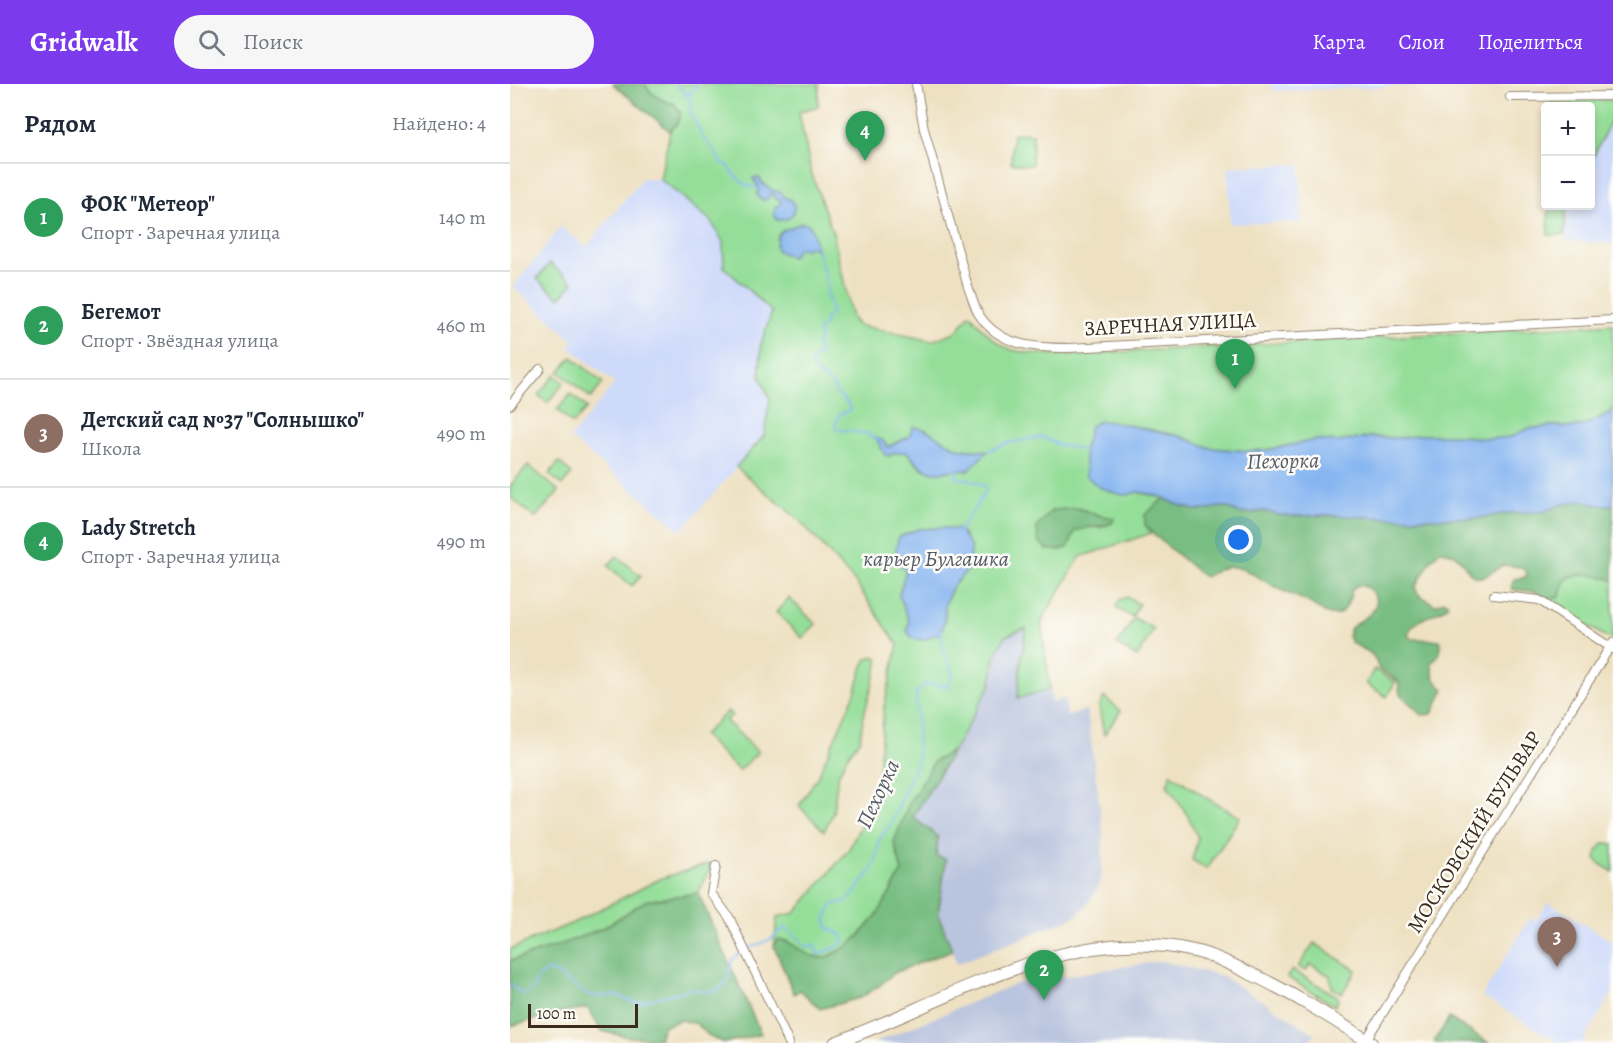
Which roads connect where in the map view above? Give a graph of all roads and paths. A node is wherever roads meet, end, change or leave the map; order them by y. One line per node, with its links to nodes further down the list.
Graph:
1 (916, 84): 4 (street, ЗАРЕЧНАЯ УЛИЦА)
2 (1510, 96): 3 (street)
3 (1613, 96)
4 (1613, 320)
5 (540, 369): 6 (street)
6 (510, 405)
7 (1494, 595): 8 (street)
8 (1612, 646): 10 (street, МОСКОВСКИЙ БУЛЬВАР)
9 (716, 866): 11 (street)
10 (1369, 1041): 12 (main road)
11 (789, 1043)
12 (835, 1043)

